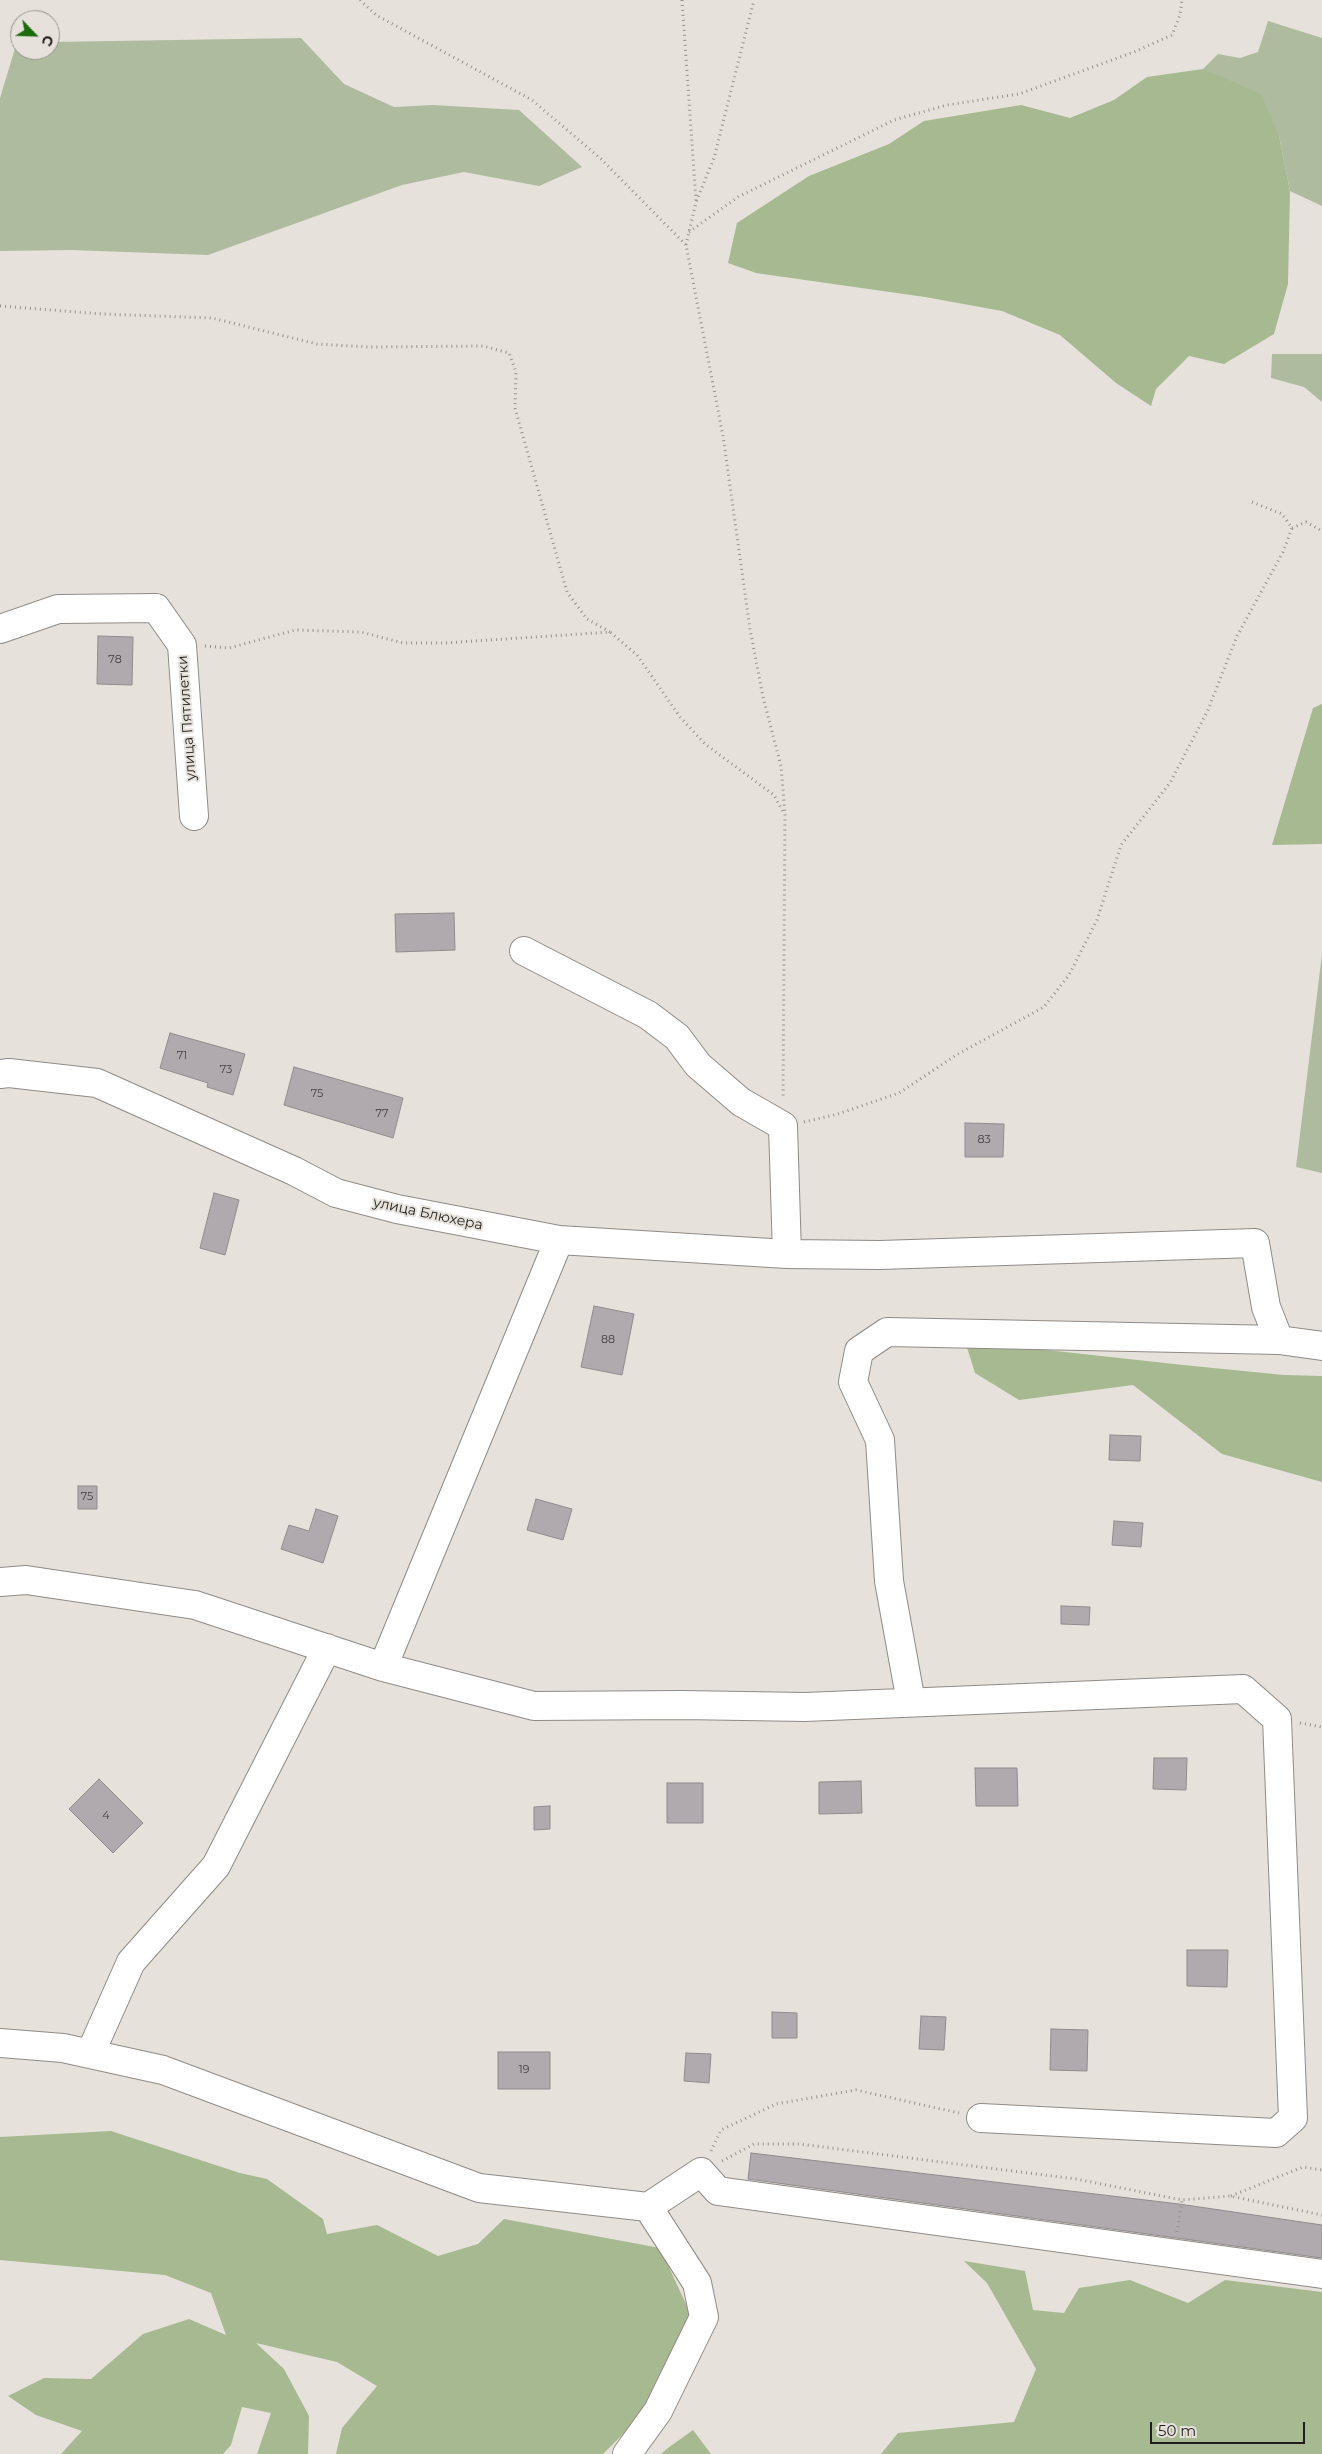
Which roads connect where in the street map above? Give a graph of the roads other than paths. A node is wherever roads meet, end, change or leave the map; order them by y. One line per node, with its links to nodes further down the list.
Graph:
1 (0, 629): 2 (street, улица Пятилетки)
2 (194, 816)
3 (524, 951): 6 (street)
4 (0, 1074): 5 (street, улица Блюхера)
5 (560, 1240): 6 (street, улица Блюхера); 11 (street)
6 (787, 1254): 7 (street, улица Блюхера)
7 (1279, 1340): 8 (street); 12 (street)
8 (1322, 1346)
9 (13, 1581): 10 (street)
10 (327, 1648): 11 (street); 14 (street)
11 (383, 1667): 12 (street)
12 (911, 1702): 15 (street)
13 (0, 2043): 14 (street)
14 (90, 2054): 16 (street)
15 (981, 2118)
16 (648, 2208): 17 (street); 18 (street)
17 (1322, 2274)
18 (627, 2454)

